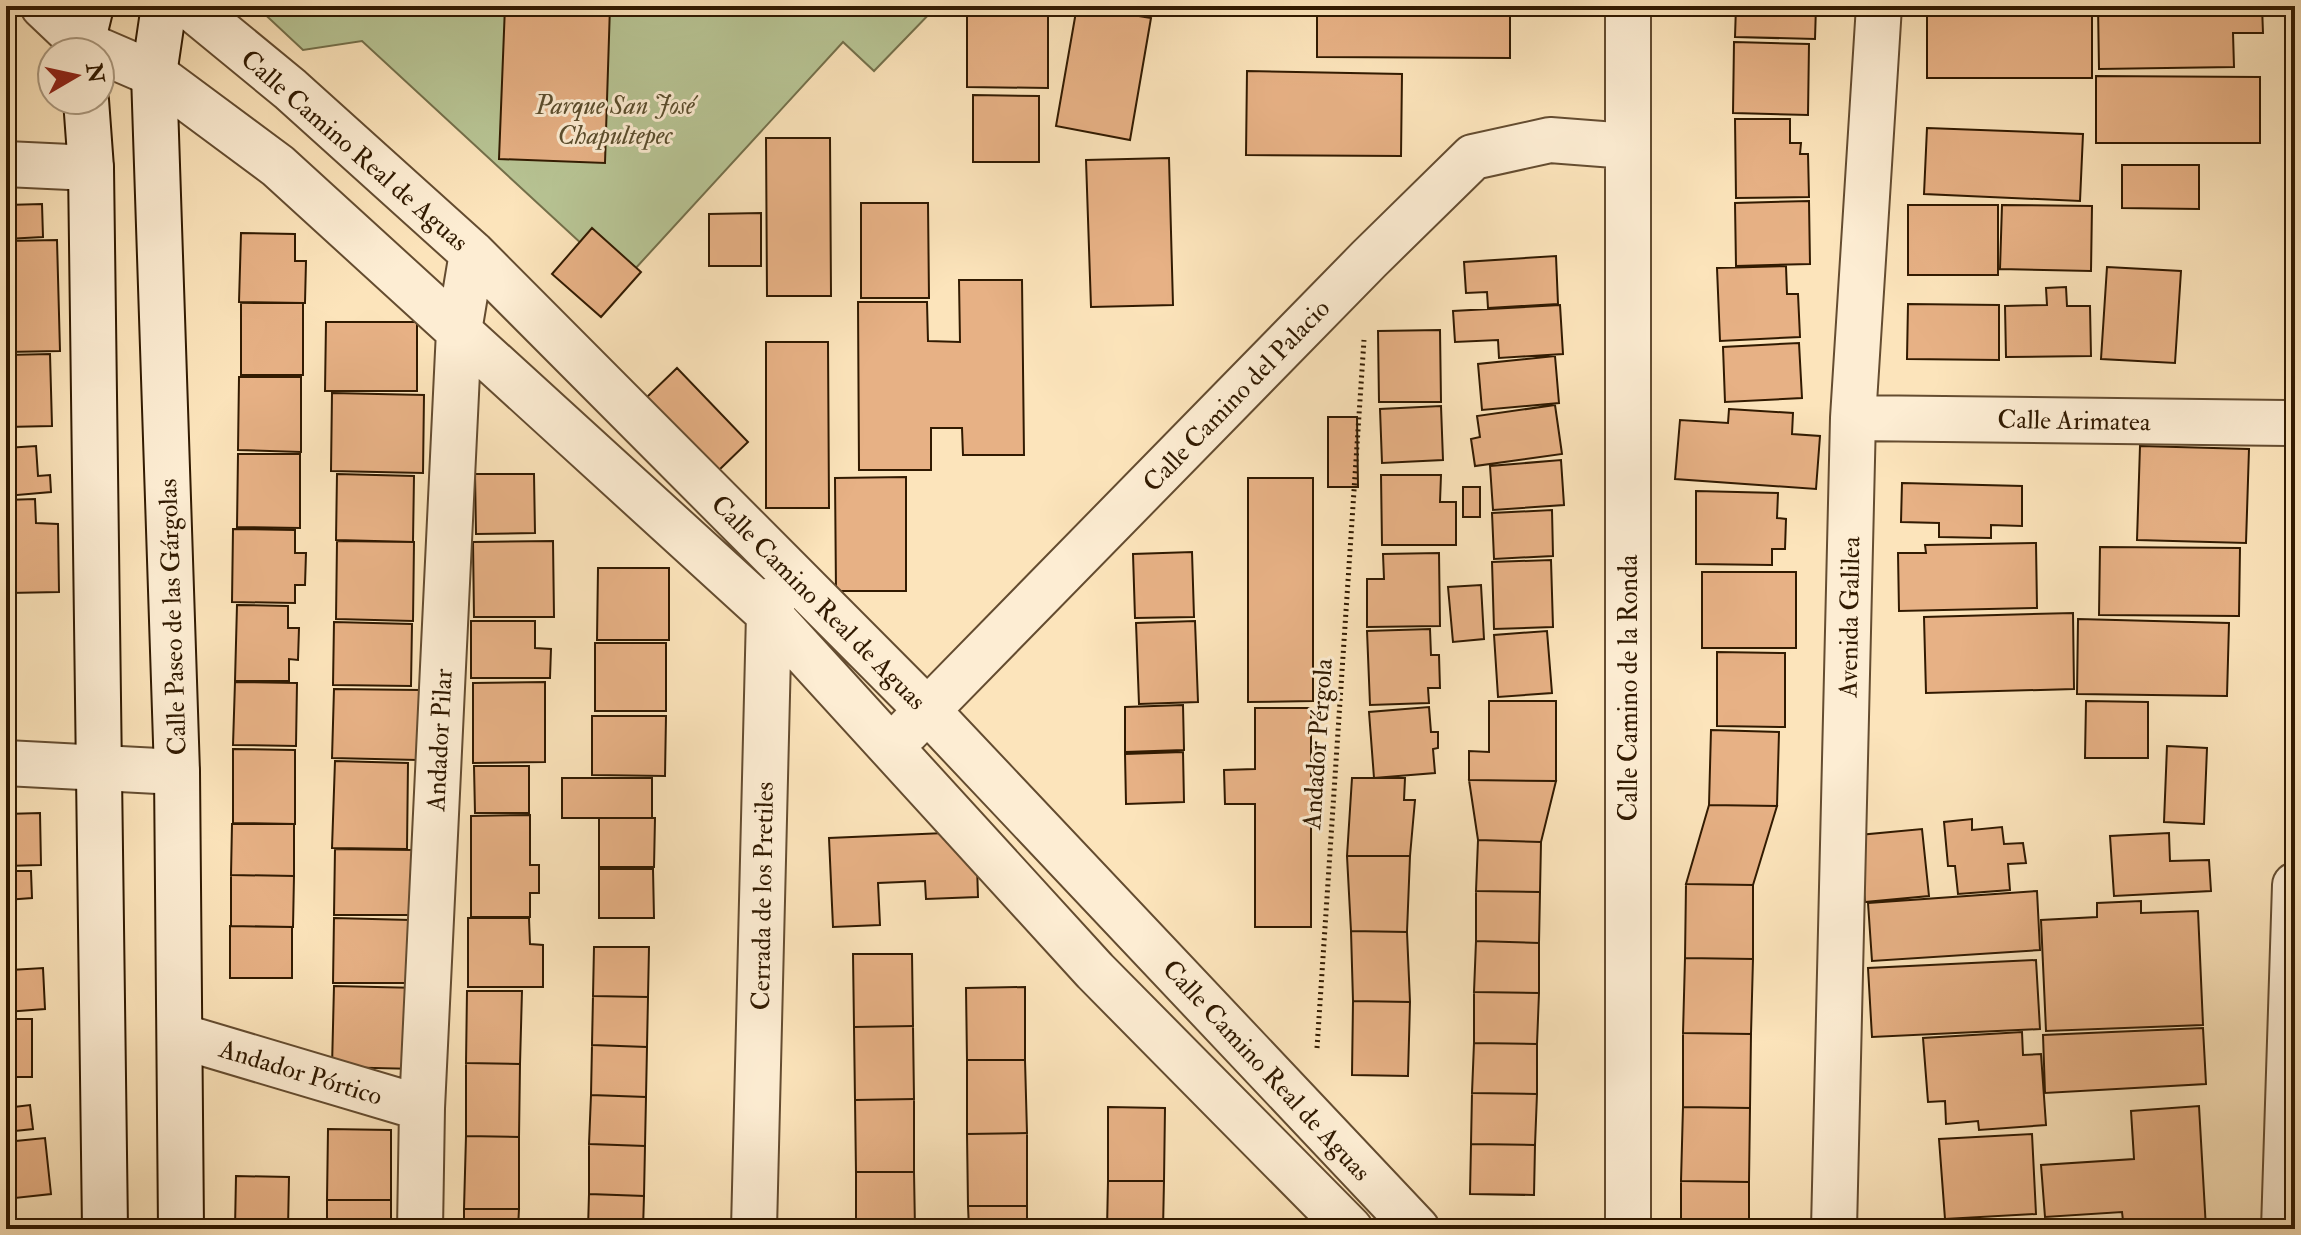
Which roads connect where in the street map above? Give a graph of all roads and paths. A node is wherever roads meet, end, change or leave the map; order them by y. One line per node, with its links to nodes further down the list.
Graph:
1 (43, 6): 6 (street)
2 (164, 6): 7 (street, Calle Paseo de las Gárgolas)
3 (189, 6): 12 (street, Calle Camino Real de Aguas)
4 (1628, 6): 9 (street, Calle Camino de la Ronda)
5 (1879, 6): 15 (street, Avenida Galilea)
6 (85, 34): 7 (street, Calle Camino Real de Aguas)
7 (154, 74): 13 (street, Calle Camino Real de Aguas); 23 (street, Calle Paseo de las Gárgolas)
8 (87, 116): 11 (street)
9 (1628, 146): 19 (street, Calle Camino del Palacio); 34 (street, Calle Camino de la Ronda)
10 (6, 164): 11 (street)
11 (91, 168): 22 (street)
12 (472, 253): 13 (street, Andador Pilar); 17 (street, Calle Camino Real de Aguas)
13 (459, 331): 18 (street, Calle Camino Real de Aguas); 26 (street, Andador Pilar)
14 (1364, 338): 27 (path, Andador Pérgola)
15 (1853, 418): 16 (street, Calle Arimatea); 35 (street, Avenida Galilea)
16 (2295, 423)
17 (783, 566): 18 (street, Cerrada de los Pretiles); 19 (street, Calle Camino Real de Aguas)
18 (769, 614): 20 (street, Calle Camino Real de Aguas); 31 (street, Cerrada de los Pretiles)
19 (928, 711): 20 (street, Calle Camino del Palacio); 27 (street, Calle Camino Real de Aguas)
20 (891, 747): 32 (street, Calle Camino Real de Aguas)
21 (6, 763): 22 (street)
22 (99, 767): 23 (street); 28 (street)
23 (177, 772): 25 (street, Calle Paseo de las Gárgolas)
24 (2295, 885): 36 (street)
25 (180, 1036): 26 (street, Andador Pórtico); 29 (street, Calle Paseo de las Gárgolas)
26 (422, 1108): 30 (street, Andador Pilar)
27 (1312, 1118): 33 (street, Calle Camino Real de Aguas)
28 (105, 1229)
29 (181, 1229)
30 (420, 1229)
31 (754, 1229)
32 (1350, 1229)
33 (1417, 1229)
34 (1628, 1229)
35 (1834, 1229)
36 (2284, 1229)

